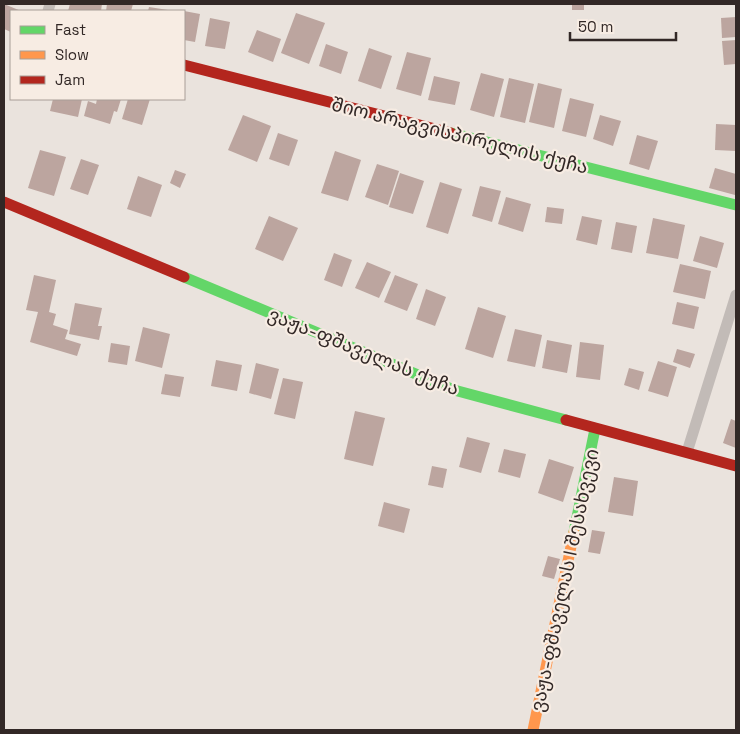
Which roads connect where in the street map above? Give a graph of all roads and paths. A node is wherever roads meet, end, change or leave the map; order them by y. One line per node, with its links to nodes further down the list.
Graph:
1 (185, 64): 3 (street, შიო არაგვისპირელის ქუჩა)
2 (4, 202): 5 (street, ვაჟა-ფშაველას ქუჩა)
3 (736, 205)
4 (736, 295): 6 (street)
5 (595, 429): 6 (street, ვაჟა-ფშაველას ქუჩა); 8 (street, ვაჟა-ფშაველას I შესახვევი)
6 (687, 452): 7 (street, ვაჟა-ფშაველას ქუჩა)
7 (736, 466)
8 (534, 730)

